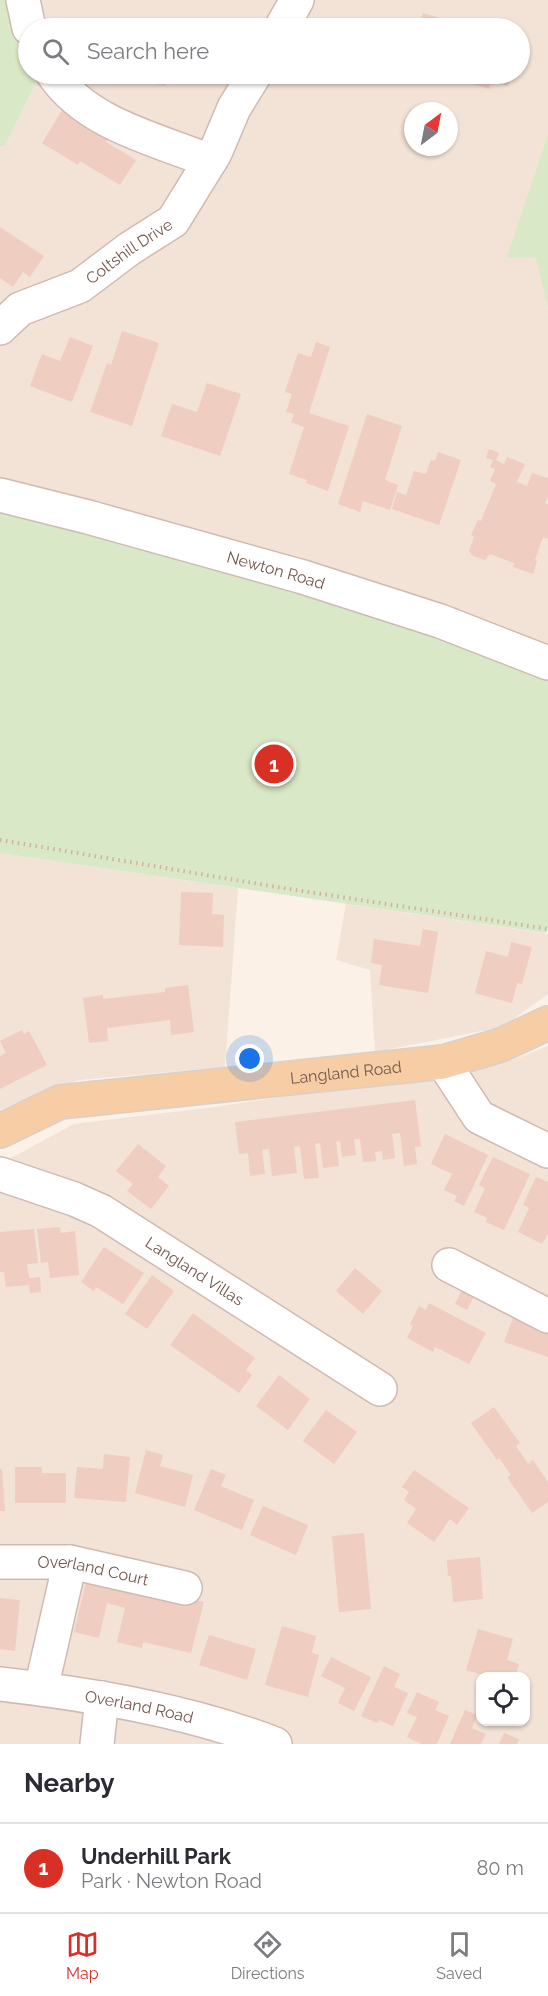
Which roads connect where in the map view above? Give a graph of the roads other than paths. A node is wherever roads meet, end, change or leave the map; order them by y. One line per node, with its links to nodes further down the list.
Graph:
1 (23, 0): 3 (street)
2 (297, 0): 4 (street)
3 (26, 18)
4 (287, 18)
5 (60, 84): 7 (street)
6 (249, 84): 7 (street, Coltshill Drive)
7 (210, 161): 8 (street, Coltshill Drive)
8 (0, 328)
9 (0, 495): 10 (street, Newton Road)
10 (548, 663)
11 (548, 1023): 12 (main road, Langland Road)
12 (443, 1062): 13 (main road, Langland Road); 14 (street)
13 (0, 1131)
14 (548, 1151)
15 (0, 1174): 18 (street, Langland Villas)
16 (448, 1265): 17 (street)
17 (548, 1316)
18 (380, 1389)
19 (0, 1562): 20 (street, Overland Court)
20 (70, 1562): 21 (street, Overland Court); 23 (street)
21 (185, 1588)
22 (0, 1684): 23 (street, Overland Road)
23 (41, 1689): 24 (street, Overland Road)
24 (102, 1698): 25 (street); 26 (street, Overland Road)
25 (97, 1744)
26 (274, 1744)

